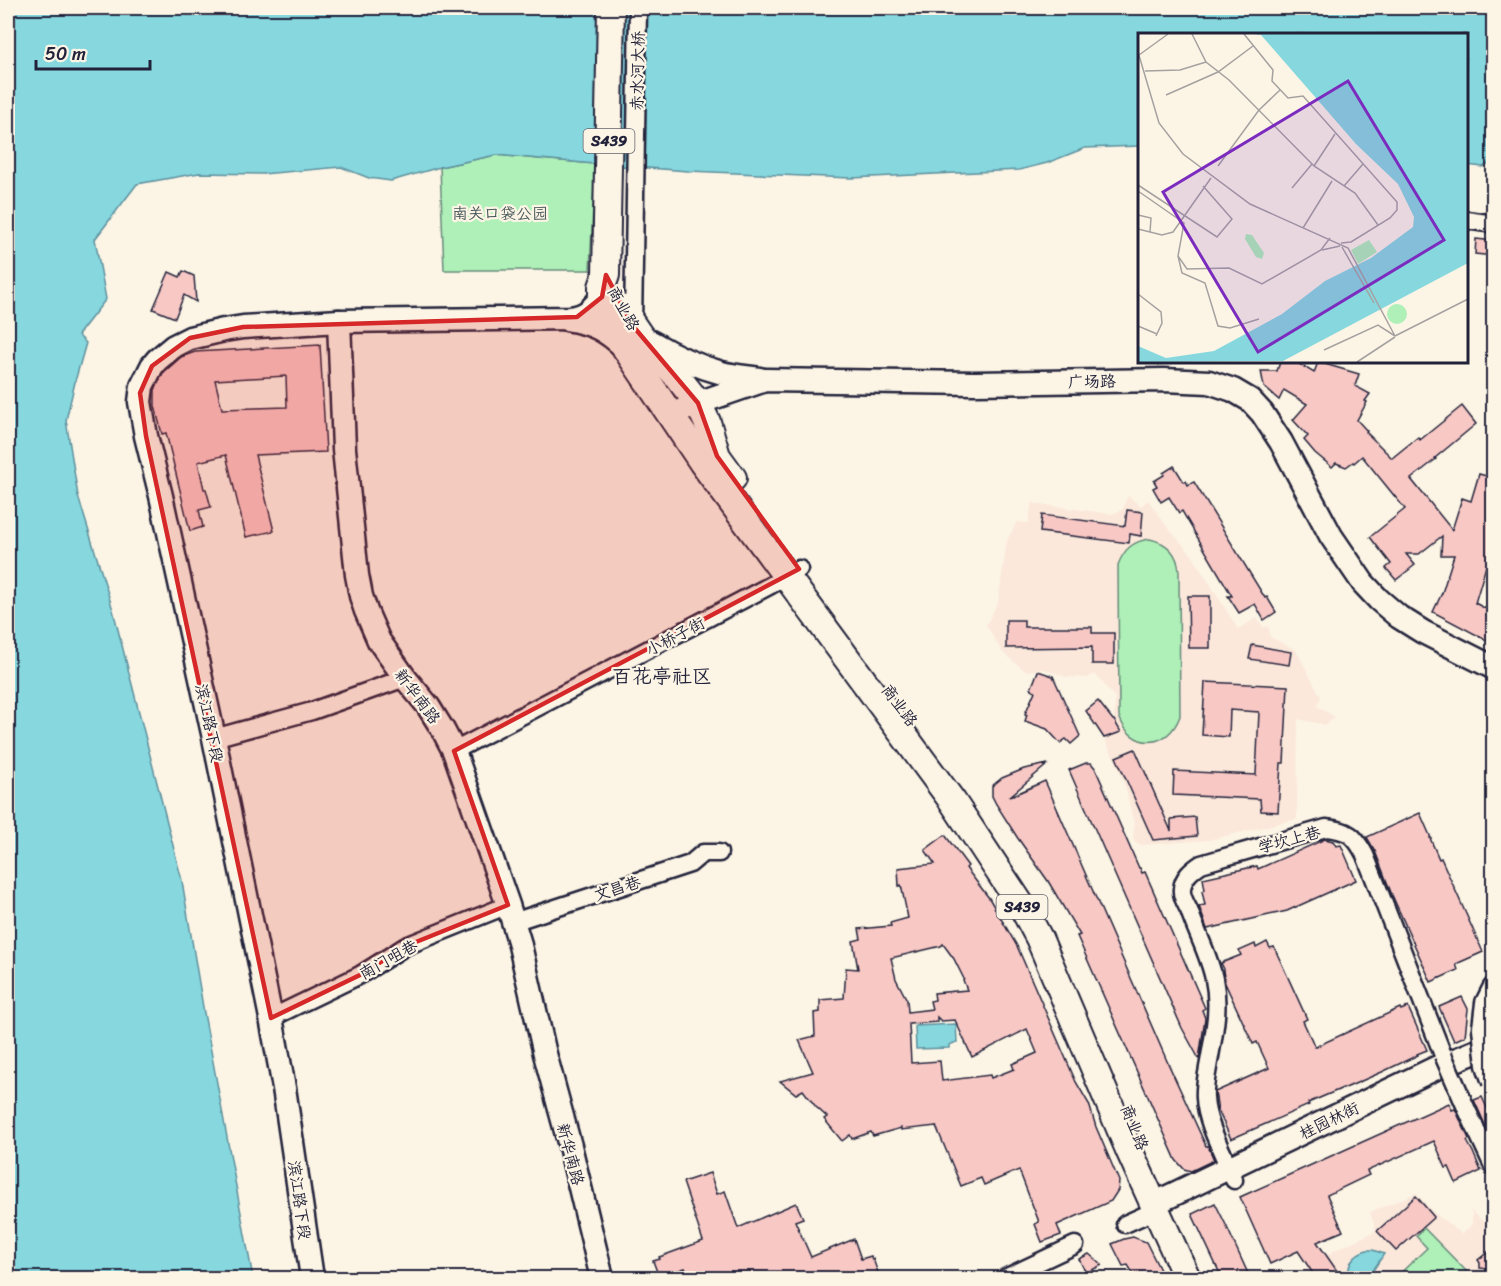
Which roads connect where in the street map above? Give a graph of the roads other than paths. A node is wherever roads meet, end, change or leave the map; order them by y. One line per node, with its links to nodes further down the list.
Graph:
1 (611, 8): 5 (main road, 赤水河大桥 / S439)
2 (638, 8): 8 (street, 赤水河大桥)
3 (1468, 220): 4 (street)
4 (1494, 224)
5 (604, 286): 6 (main road); 8 (main road, 商业路 / S439)
6 (561, 318): 7 (main road); 8 (main road)
7 (339, 321): 14 (main road, 新华南路); 15 (main road, 滨江路下段)
8 (633, 337): 9 (main road); 10 (main road, 商业路 / S439); 11 (main road, 商业路 / S439)
9 (765, 380): 10 (main road, 广场路); 13 (main road, 广场路)
10 (698, 403): 11 (main road, 广场路); 12 (main road, 商业路 / S439)
11 (671, 415): 12 (main road, 商业路 / S439)
12 (793, 573): 16 (street, 小桥子街); 26 (main road, 商业路 / S439)
13 (1494, 668)
14 (405, 678): 15 (street); 16 (main road, 新华南路)
15 (214, 738): 20 (main road, 滨江路下段)
16 (454, 751): 18 (main road, 新华南路)
17 (719, 853): 18 (street, 文昌巷)
18 (510, 914): 20 (street, 南门咀巷); 30 (main road, 新华南路)
19 (1494, 989): 21 (main road)
20 (271, 1018): 29 (main road, 滨江路下段)
21 (1489, 1036): 23 (main road, bridge); 25 (main road, 桂园林街)
22 (1494, 1059): 25 (main road, 桂园林街)
23 (1494, 1083)
24 (1494, 1168): 25 (street, 学坎上巷, bridge)
25 (1232, 1174): 26 (main road, 桂园林街)
26 (1164, 1206): 27 (street); 32 (main road, 商业路 / S439); 33 (main road, 商业路 / S439)
27 (1125, 1224)
28 (1075, 1245): 31 (street)
29 (312, 1278)
30 (602, 1278)
31 (1005, 1278)
32 (1187, 1278)
33 (1202, 1278)

